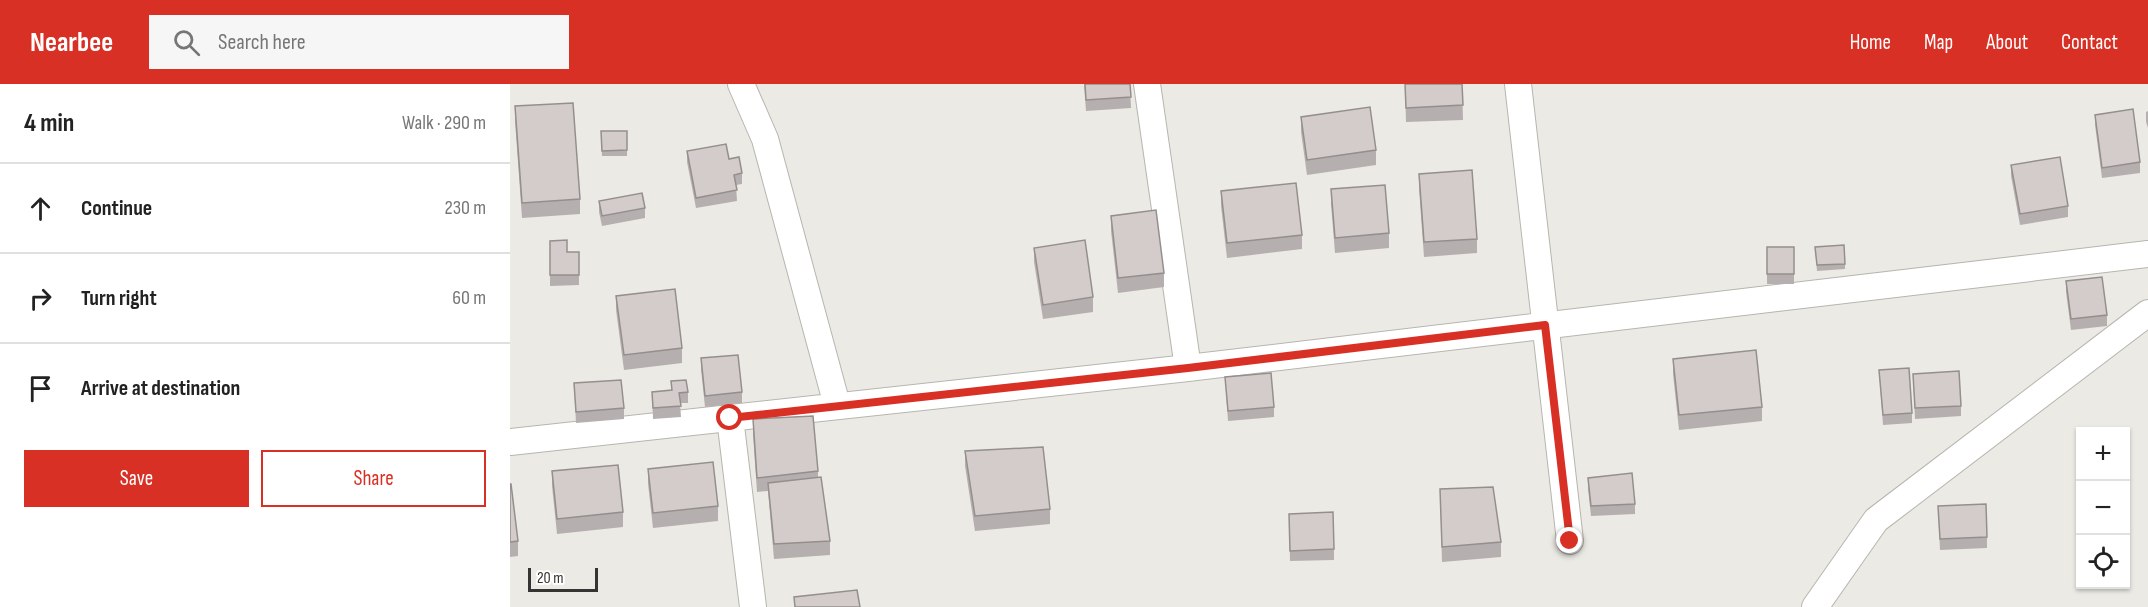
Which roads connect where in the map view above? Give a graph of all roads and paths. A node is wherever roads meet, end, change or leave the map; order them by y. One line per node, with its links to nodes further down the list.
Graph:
1 (741, 84): 8 (street)
2 (1147, 84): 7 (street)
3 (1518, 84): 6 (street)
4 (2148, 254): 6 (street)
5 (2148, 314): 13 (street)
6 (1545, 325): 7 (street); 11 (street)
7 (1188, 368): 8 (street)
8 (837, 405): 9 (street)
9 (730, 418): 10 (street); 12 (street)
10 (510, 442)
11 (1570, 541)
12 (753, 607)
13 (1815, 607)

